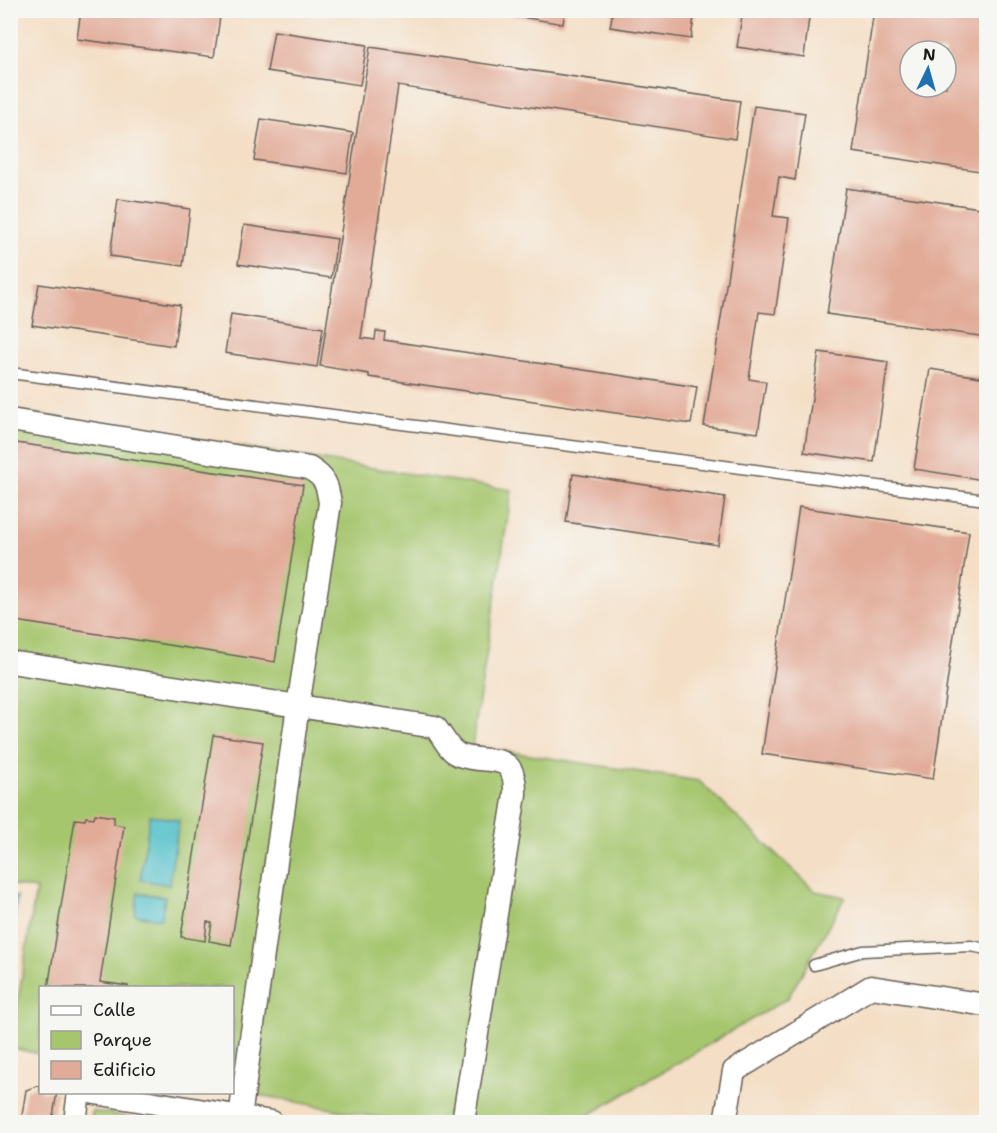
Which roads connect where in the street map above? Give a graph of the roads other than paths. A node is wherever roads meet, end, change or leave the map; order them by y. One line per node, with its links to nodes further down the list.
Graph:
1 (10, 373): 3 (lane)
2 (10, 420): 5 (street)
3 (987, 500)
4 (10, 662): 5 (street)
5 (298, 706): 11 (street); 13 (street)
6 (987, 948): 7 (lane)
7 (813, 965)
8 (987, 1005): 14 (street)
9 (79, 1094): 12 (street)
10 (101, 1094): 11 (street)
11 (256, 1121)
12 (75, 1122)
13 (463, 1122)
14 (725, 1122)

